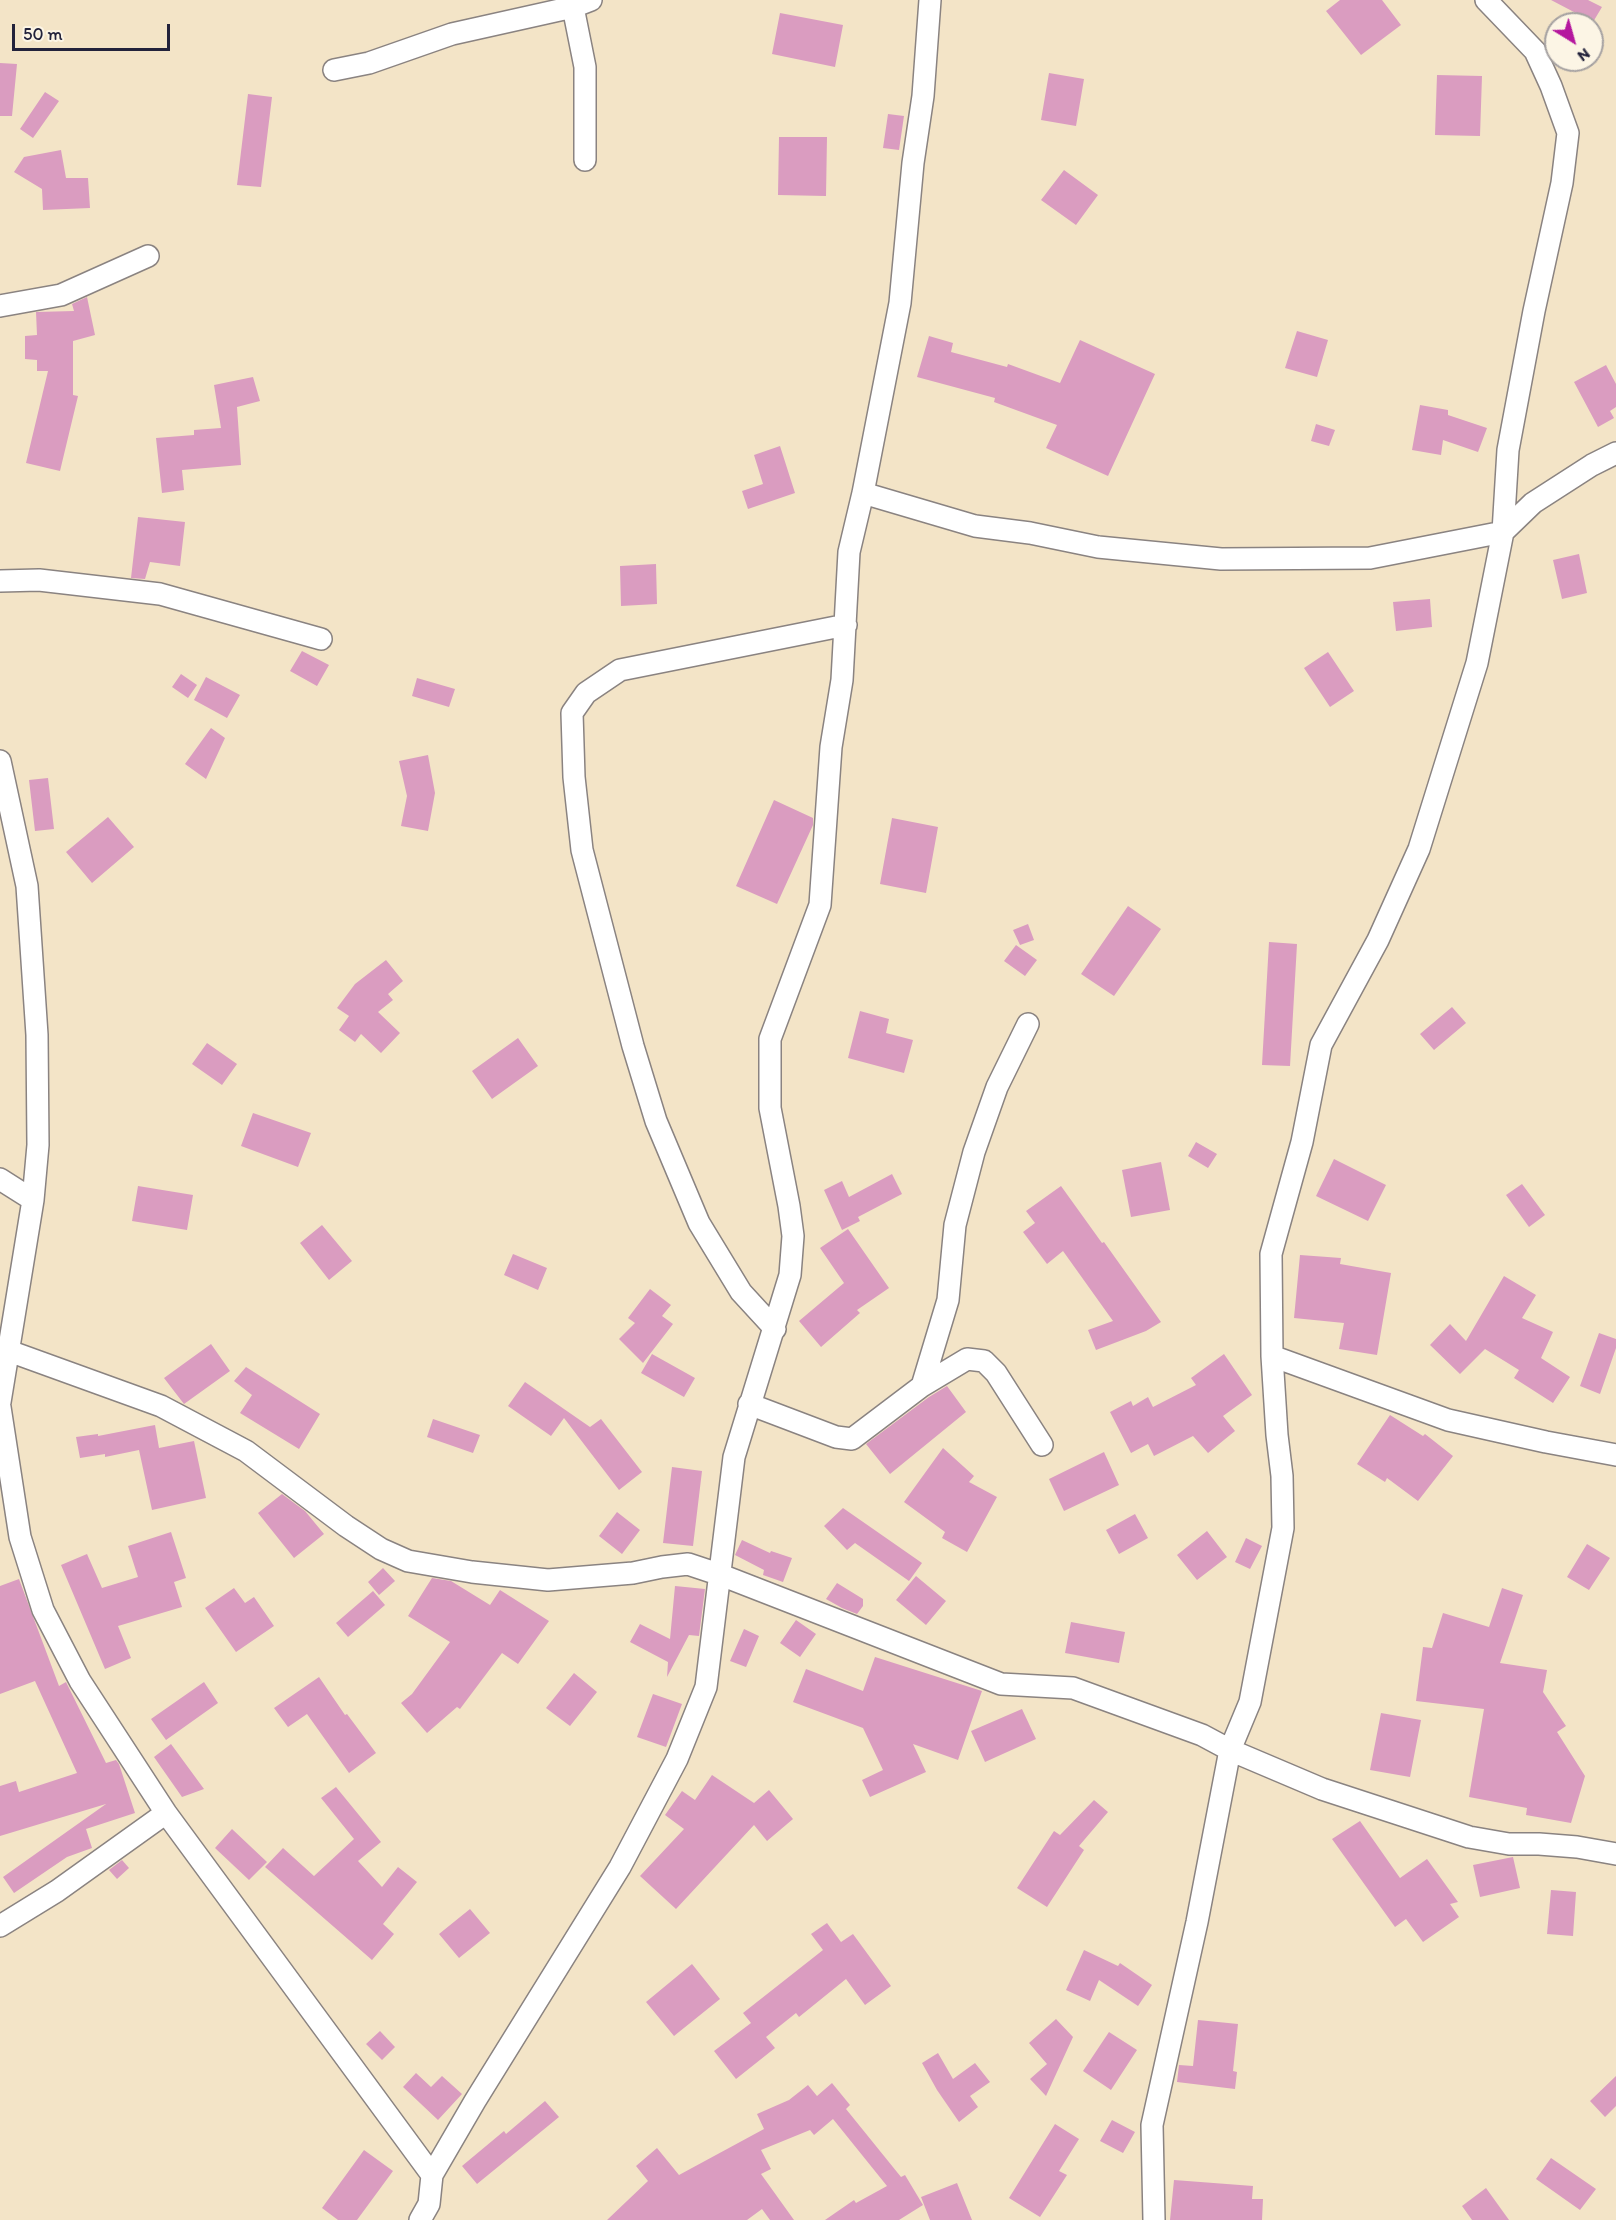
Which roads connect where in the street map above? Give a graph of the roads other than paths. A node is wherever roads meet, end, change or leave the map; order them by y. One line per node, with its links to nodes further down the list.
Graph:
1 (930, 0): 9 (street)
2 (1486, 0): 10 (street)
3 (582, 4): 4 (street); 5 (street)
4 (334, 69)
5 (585, 160)
6 (148, 256): 7 (street)
7 (0, 306)
8 (1616, 453): 10 (street)
9 (863, 493): 10 (street); 12 (street)
10 (1503, 532): 20 (street)
11 (0, 581): 13 (street)
12 (846, 625): 18 (street); 18 (street)
13 (321, 639)
14 (0, 761): 17 (street)
15 (1028, 1024): 21 (street)
16 (0, 1179): 17 (street)
17 (33, 1200): 19 (street)
18 (775, 1329): 23 (street)
19 (9, 1351): 22 (street); 27 (street)
20 (1272, 1356): 26 (street); 28 (street)
21 (922, 1386): 23 (street); 25 (street)
22 (0, 1402)
23 (750, 1404): 27 (street)
24 (0, 1407): 29 (street)
25 (1042, 1445)
26 (1616, 1455)
27 (721, 1575): 28 (street); 32 (street)
28 (1230, 1750): 30 (street); 34 (street)
29 (166, 1813): 31 (street); 32 (street)
30 (1616, 1854)
31 (0, 1926)
32 (432, 2175): 33 (street)
33 (420, 2220)
34 (1154, 2220)

